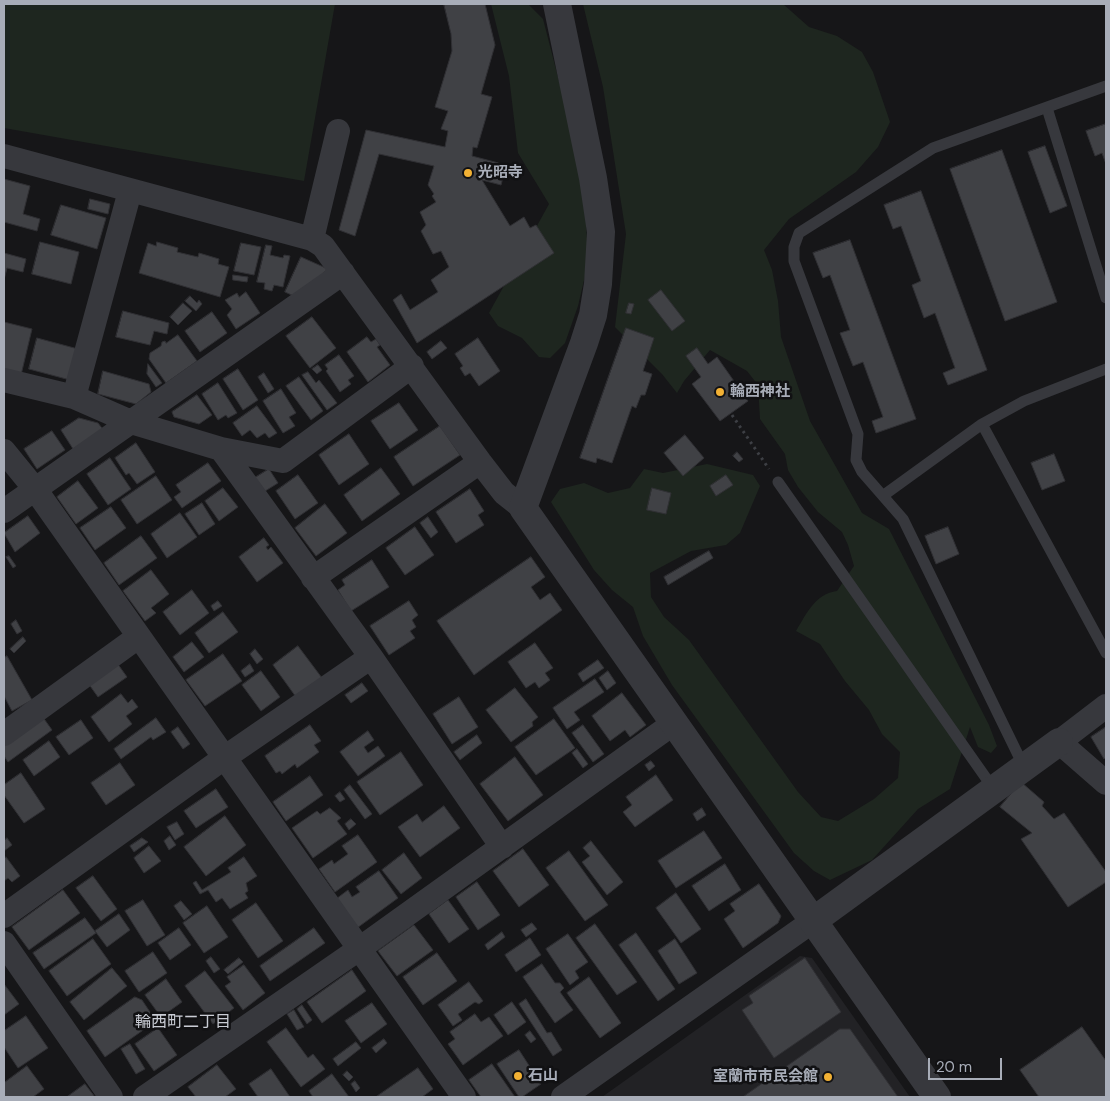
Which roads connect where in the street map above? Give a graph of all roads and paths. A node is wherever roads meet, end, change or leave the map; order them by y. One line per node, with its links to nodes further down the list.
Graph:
1 (557, 4): 23 (street)
2 (1106, 86): 3 (lane)
3 (1047, 108): 9 (lane); 22 (lane)
4 (338, 131): 7 (street)
5 (4, 156): 6 (street)
6 (130, 191): 7 (street); 13 (street)
7 (312, 240): 8 (street)
8 (343, 273): 10 (street); 15 (street)
9 (1106, 298)
10 (412, 366): 17 (street); 19 (street)
11 (1106, 369): 16 (lane)
12 (4, 380): 13 (street)
13 (74, 397): 15 (street)
14 (732, 415): 20 (path)
15 (131, 422): 17 (street); 21 (street)
16 (982, 424): 22 (lane); 27 (lane)
17 (221, 449): 25 (street)
18 (4, 451): 21 (street)
19 (480, 462): 23 (street); 25 (street)
20 (774, 477): 36 (lane)
21 (35, 489): 24 (street); 26 (street)
22 (884, 495): 34 (lane)
23 (523, 508): 30 (street)
24 (4, 511)
25 (313, 578): 28 (street)
26 (138, 637): 31 (street); 33 (street)
27 (1106, 653)
28 (371, 658): 33 (street); 37 (street)
29 (1106, 706): 32 (street)
30 (674, 723): 37 (street); 39 (street)
31 (4, 734)
32 (1059, 742): 34 (street); 35 (street)
33 (224, 758): 38 (street); 41 (street)
34 (1024, 767): 36 (street)
35 (1106, 783)
36 (993, 788): 39 (street)
37 (502, 847): 41 (street)
38 (4, 916)
39 (812, 921): 45 (street); 46 (street)
40 (4, 943): 42 (street)
41 (359, 949): 43 (street); 44 (street)
42 (111, 1097)
43 (145, 1097)
44 (464, 1097)
45 (563, 1097)
46 (937, 1097)

